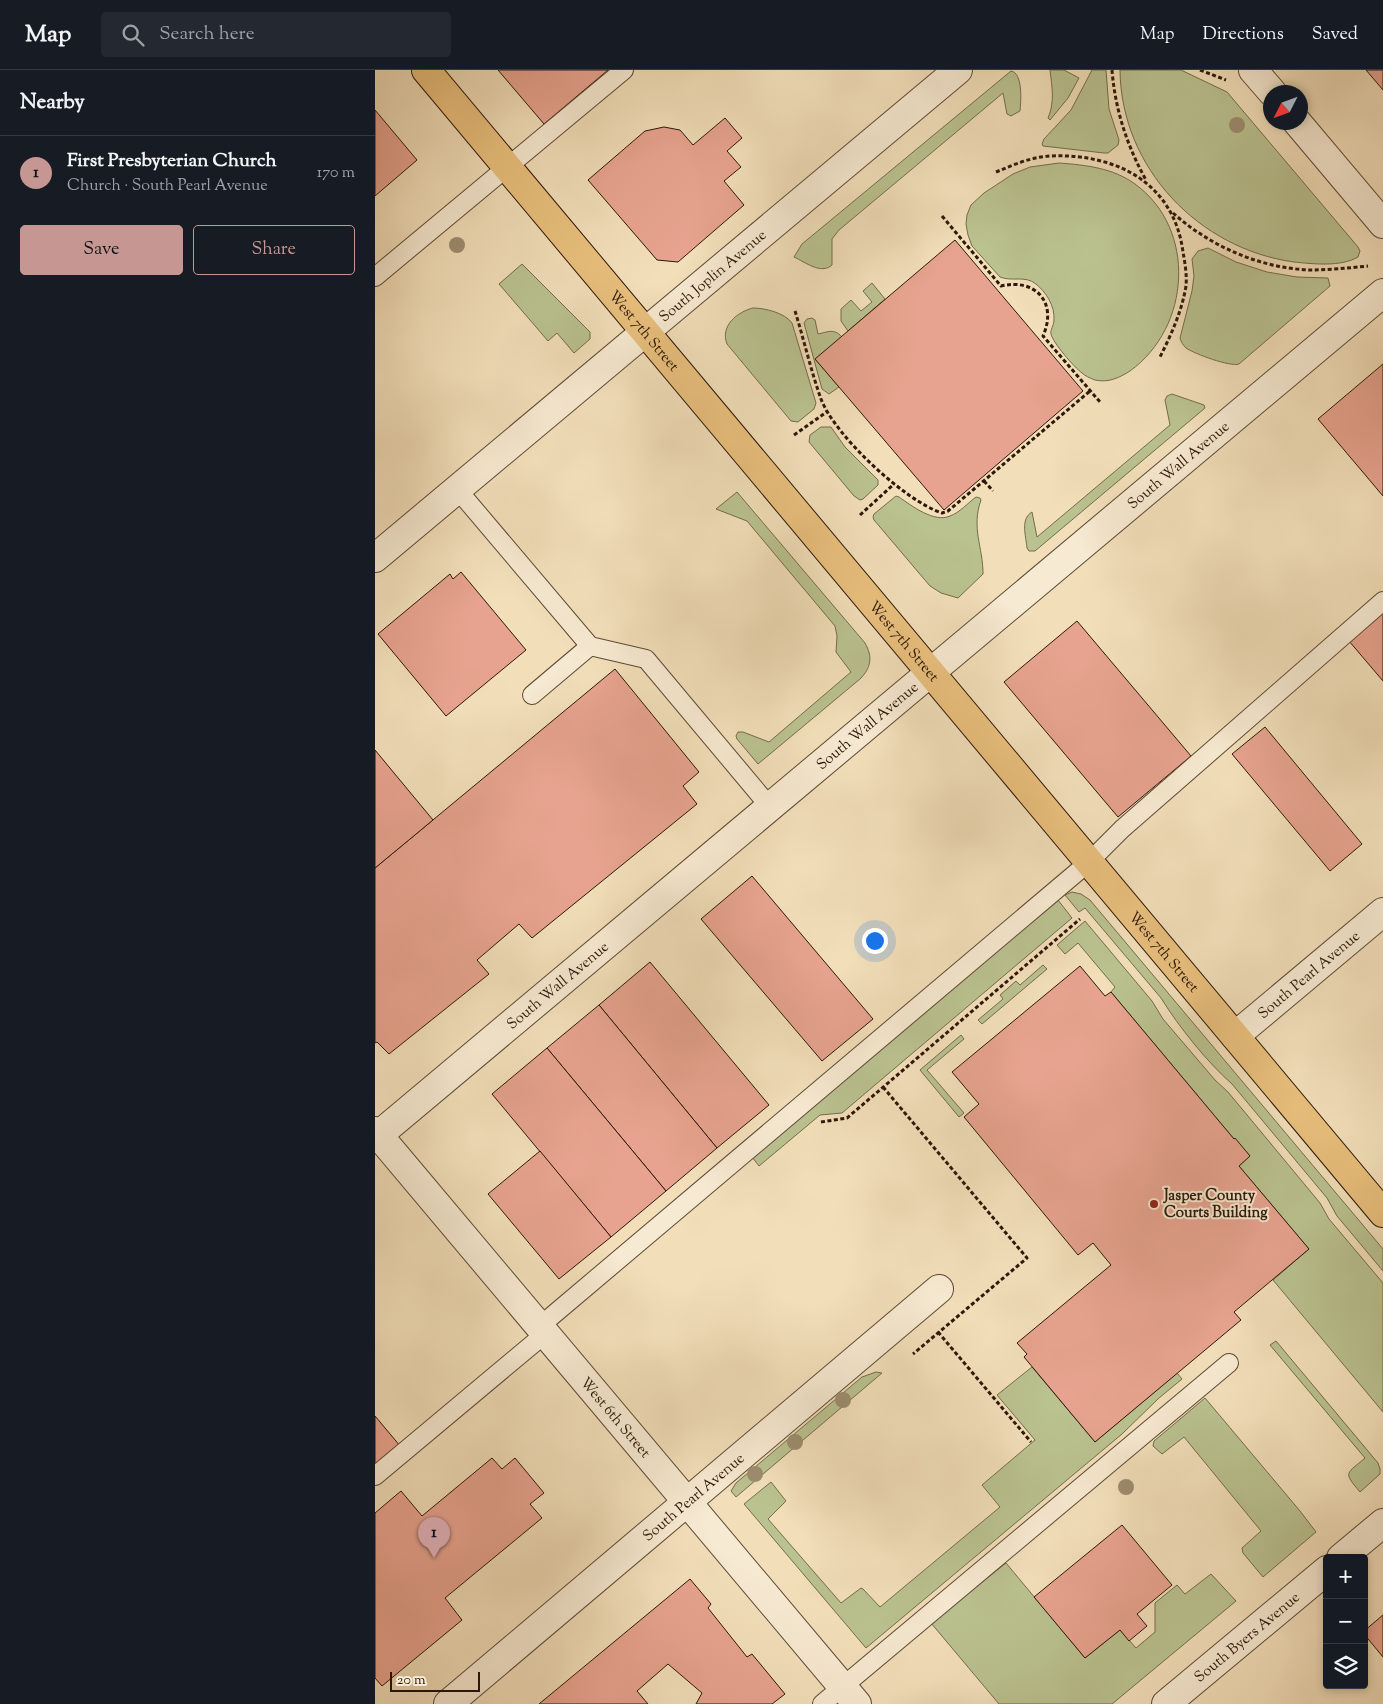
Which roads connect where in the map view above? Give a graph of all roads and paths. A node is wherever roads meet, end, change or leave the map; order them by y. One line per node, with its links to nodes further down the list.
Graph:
1 (426, 70): 10 (main road, West 7th Street)
2 (624, 70): 10 (lane)
3 (958, 70): 20 (street, South Joplin Avenue)
4 (1112, 70): 12 (path)
5 (1200, 70): 7 (path)
6 (1253, 70): 8 (street)
7 (1226, 80)
8 (1266, 85)
9 (1304, 130): 15 (street)
10 (507, 166): 17 (lane); 20 (main road, West 7th Street)
11 (996, 172): 12 (path)
12 (1147, 183): 13 (path)
13 (1171, 212): 16 (path); 21 (path)
14 (942, 216): 22 (path)
15 (1383, 224)
16 (1368, 266)
17 (375, 277)
18 (1383, 293): 34 (street, South Wall Avenue)
19 (795, 311): 24 (path)
20 (645, 332): 28 (street, South Joplin Avenue); 34 (main road, West 7th Street)
21 (1159, 357)
22 (1090, 391): 23 (path); 26 (path)
23 (1100, 402)
24 (828, 411): 25 (path); 27 (path)
25 (794, 435)
26 (985, 481): 27 (path); 29 (path)
27 (894, 484): 30 (path)
28 (457, 489): 31 (street, South Joplin Avenue); 33 (lane)
29 (993, 492)
30 (861, 515)
31 (375, 558)
32 (1383, 601): 37 (lane)
33 (590, 646): 35 (lane); 36 (lane)
34 (930, 672): 36 (street, South Wall Avenue); 37 (main road, West 7th Street)
35 (532, 695)
36 (770, 807): 43 (street, South Wall Avenue)
37 (1089, 862): 40 (main road, West 7th Street); 46 (lane)
38 (1383, 912): 40 (street, South Pearl Avenue)
39 (1080, 919): 41 (path)
40 (1235, 1036): 44 (main road, West 7th Street)
41 (883, 1087): 42 (path); 47 (path)
42 (815, 1127)
43 (376, 1135): 46 (street, West 6th Street)
44 (1383, 1213)
45 (939, 1289): 52 (street, South Pearl Avenue)
46 (543, 1330): 51 (lane); 52 (street, West 6th Street)
47 (938, 1332): 48 (path); 50 (path)
48 (913, 1354)
49 (1229, 1363): 56 (lane)
50 (1031, 1442)
51 (375, 1476)
52 (687, 1502): 56 (street, West 6th Street); 57 (street, South Pearl Avenue)
53 (1383, 1523): 54 (street)
54 (1346, 1554)
55 (1323, 1573): 59 (street, South Byers Avenue)
56 (850, 1695): 58 (lane)
57 (448, 1704)
58 (822, 1704)
59 (1166, 1704)

